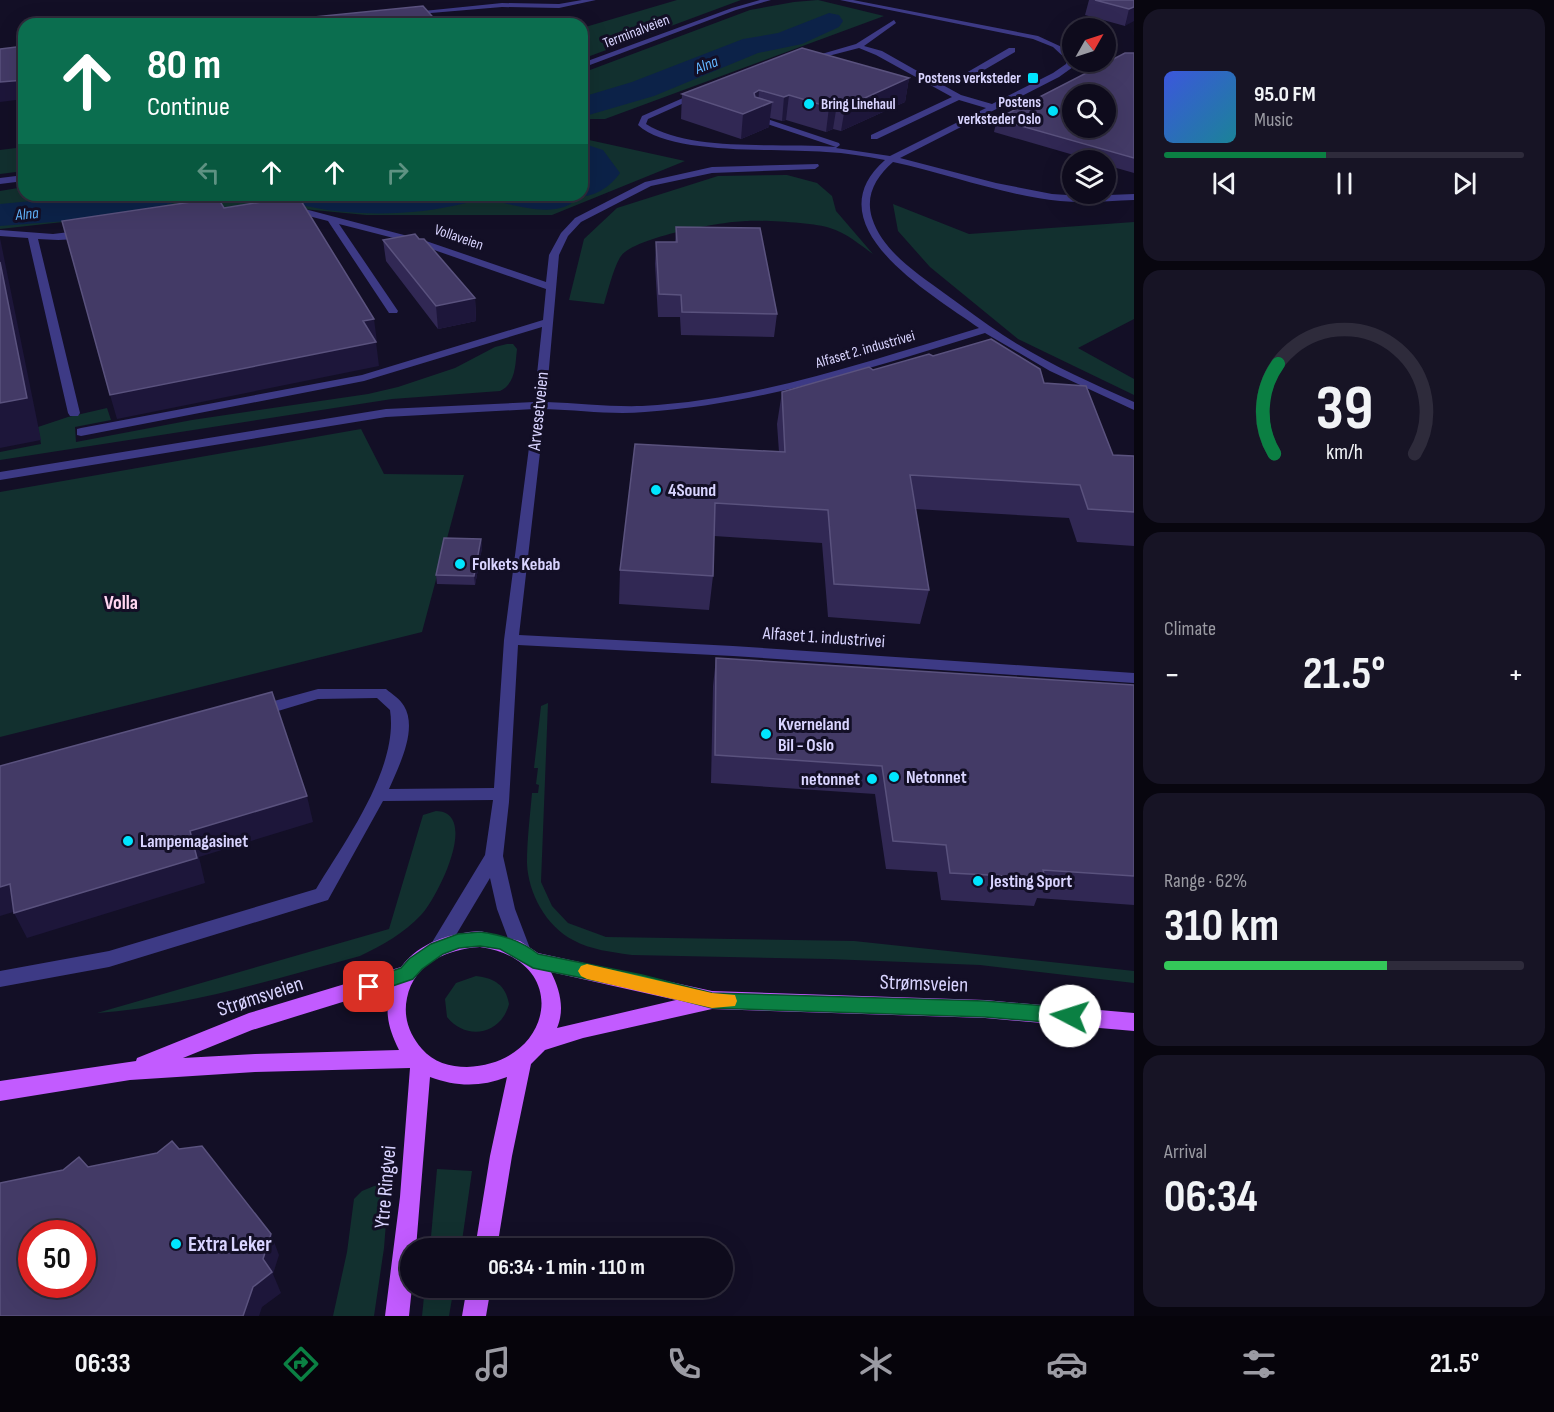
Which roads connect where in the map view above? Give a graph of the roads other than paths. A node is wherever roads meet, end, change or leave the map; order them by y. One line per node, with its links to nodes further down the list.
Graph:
1 (593, 0): 6 (street)
2 (768, 0): 14 (street, Terminalveien)
3 (843, 0): 5 (street)
4 (858, 0): 5 (street)
5 (870, 5): 10 (street)
6 (402, 14)
7 (894, 22): 8 (street)
8 (859, 46): 12 (street); 16 (street)
9 (1011, 50): 16 (street)
10 (1062, 51)
11 (1116, 61): 13 (street)
12 (798, 62)
13 (1134, 62)
14 (588, 64)
15 (1062, 70): 19 (street)
16 (934, 84): 18 (street)
17 (710, 88): 22 (street)
18 (958, 97): 19 (street); 21 (street)
19 (992, 107): 23 (street)
20 (758, 118): 22 (street)
21 (874, 137)
22 (853, 151): 23 (street)
23 (891, 159): 27 (street); 36 (street)
24 (814, 166): 33 (street, Arvesetveien)
25 (18, 179): 26 (street)
26 (0, 181)
27 (1134, 197)
28 (276, 211): 29 (street, Vollaveien)
29 (331, 219): 33 (street, Vollaveien); 34 (street)
30 (98, 231): 32 (street)
31 (0, 232): 32 (street)
32 (32, 235): 39 (street)
33 (550, 287): 35 (street, Arvesetveien)
34 (393, 310)
35 (547, 322): 37 (street, Arvesetveien); 40 (street)
36 (988, 329): 37 (street, Alfaset 2. industrivei); 38 (street)
37 (540, 405): 41 (street); 42 (street, Arvesetveien)
38 (1134, 406)
39 (74, 413)
40 (81, 432)
41 (0, 476)
42 (511, 640): 43 (street, Alfaset 1. industrivei); 45 (street, Arvesetveien)
43 (1134, 678)
44 (239, 716): 46 (street)
45 (501, 794): 46 (street); 47 (street, Arvesetveien)
46 (380, 795): 51 (street)
47 (494, 856): 48 (street, Arvesetveien); 49 (street, Arvesetveien)
48 (437, 949): 49 (main road); 50 (main road)
49 (527, 956): 52 (main road, Strømsveien); 54 (main road)
50 (407, 974): 55 (main road); 57 (main road, Strømsveien)
51 (0, 979)
52 (712, 1000): 53 (main road, Strømsveien); 54 (main road, Strømsveien)
53 (1134, 1022)
54 (540, 1042): 56 (main road)
55 (419, 1060): 56 (main road); 57 (main road, Strømsveien); 61 (main road, Ytre Ringvei)
56 (521, 1061): 59 (main road)
57 (130, 1071): 58 (main road, Strømsveien)
58 (0, 1091)
59 (488, 1238)
60 (477, 1298): 62 (main road)
61 (397, 1316)
62 (474, 1316)

